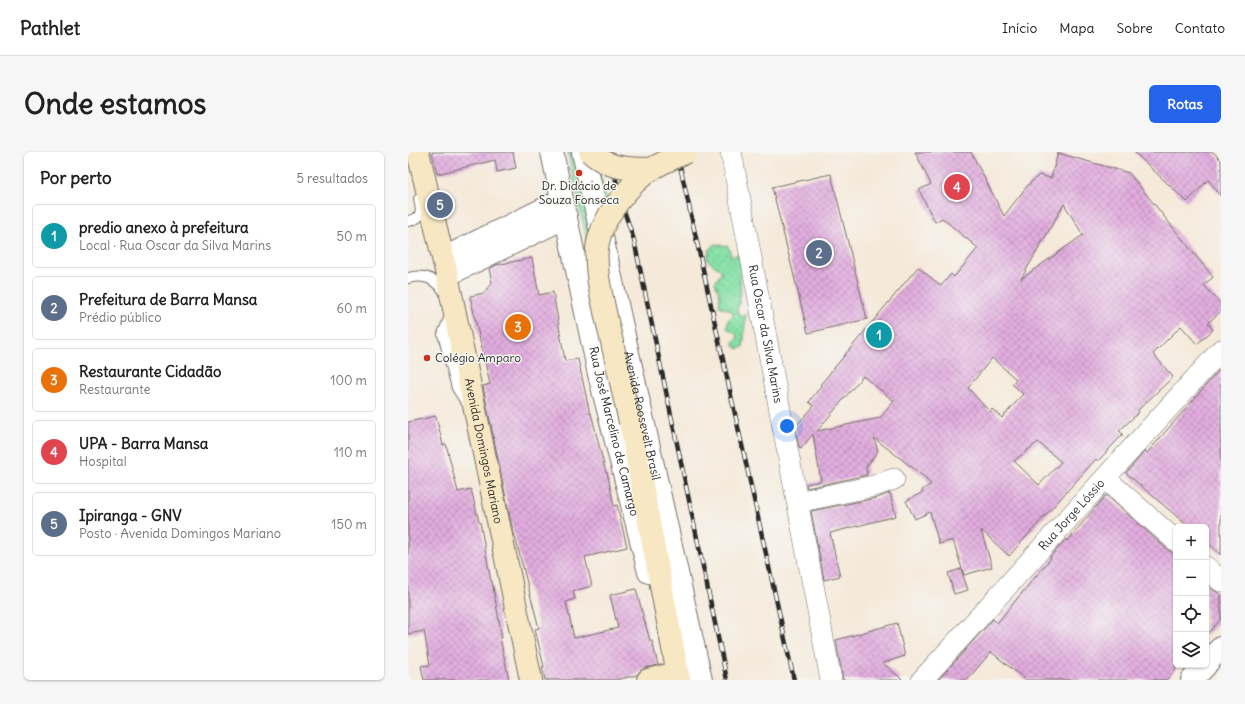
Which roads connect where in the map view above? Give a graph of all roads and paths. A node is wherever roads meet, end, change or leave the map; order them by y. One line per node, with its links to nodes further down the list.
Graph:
1 (552, 152): 9 (street, Rua José Marcelino de Camargo)
2 (583, 152): 28 (street, Avenida Roosevelt Brasil)
3 (590, 152): 7 (main road, bridge)
4 (686, 152): 7 (main road, bridge)
5 (731, 152): 17 (street, Rua Oscar da Silva Marins)
6 (414, 155): 11 (main road, Avenida Domingos Mariano)
7 (653, 169): 21 (main road, Rua José Marcelino de Camargo, bridge)
8 (416, 188): 10 (lane)
9 (564, 209): 11 (street); 21 (street, Rua José Marcelino de Camargo)
10 (408, 221)
11 (446, 267): 13 (main road, Avenida Domingos Mariano)
12 (408, 278): 13 (lane)
13 (453, 305): 26 (main road, Avenida Domingos Mariano)
14 (1221, 350): 15 (street, Rua Jorge Lóssio)
15 (1106, 478): 18 (street); 30 (street, Rua Jorge Lóssio)
16 (894, 479): 17 (street)
17 (797, 502): 29 (street, Rua Oscar da Silva Marins)
18 (1173, 537)
19 (1209, 570): 20 (street)
20 (1221, 581)
21 (671, 642): 25 (main road, Rua José Marcelino de Camargo)
22 (1221, 648): 23 (street)
23 (1209, 662)
24 (1203, 668): 31 (street)
25 (678, 676): 27 (main road)
26 (531, 680)
27 (648, 680)
28 (701, 680)
29 (831, 680)
30 (922, 680)
31 (1192, 680)

